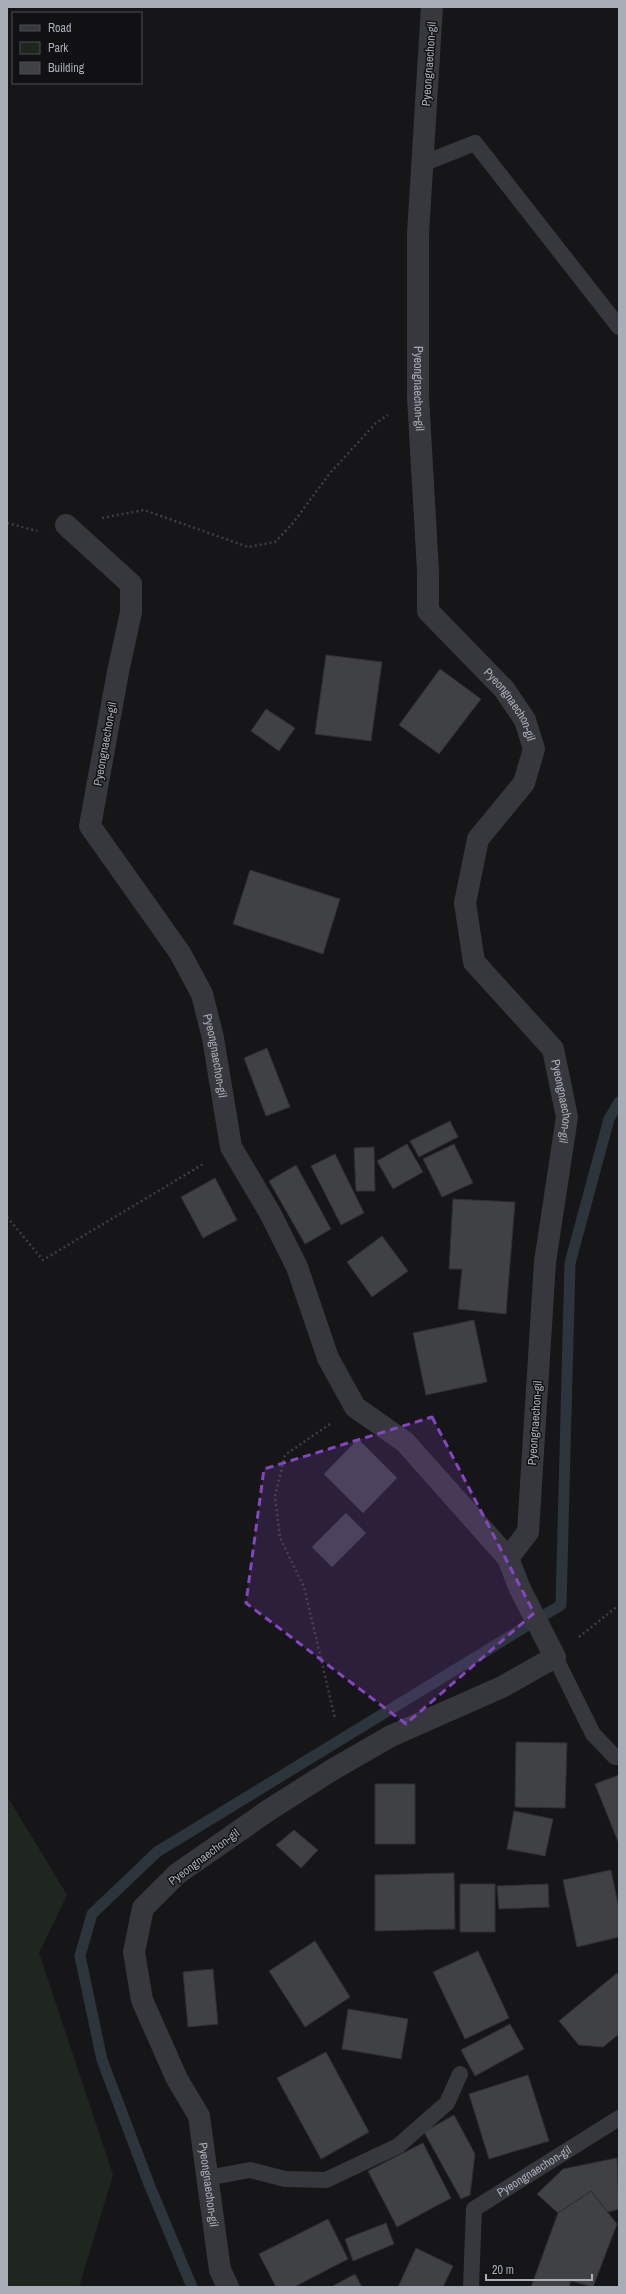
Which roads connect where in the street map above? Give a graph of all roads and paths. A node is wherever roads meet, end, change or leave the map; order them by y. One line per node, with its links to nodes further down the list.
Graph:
1 (432, 7): 2 (street, Pyeongnaechon-gil)
2 (422, 164): 3 (lane); 4 (street, Pyeongnaechon-gil)
3 (619, 327)
4 (418, 397): 6 (path); 10 (street, Pyeongnaechon-gil)
5 (7, 523): 6 (path)
6 (66, 525): 7 (street, Pyeongnaechon-gil)
7 (231, 1148): 8 (path); 9 (street, Pyeongnaechon-gil)
8 (7, 1218)
9 (355, 1407): 10 (street, Pyeongnaechon-gil); 13 (path)
10 (508, 1558): 12 (street, Pyeongnaechon-gil)
11 (619, 1605): 12 (path)
12 (551, 1648): 14 (lane, Pyeongnaechon-gil); 17 (street, Pyeongnaechon-gil)
13 (335, 1718)
14 (619, 1757)
15 (460, 2074): 17 (lane)
16 (619, 2118): 19 (lane, Pyeongnaechon-gil)
17 (207, 2178): 18 (street, Pyeongnaechon-gil)
18 (228, 2287)
19 (471, 2287)

